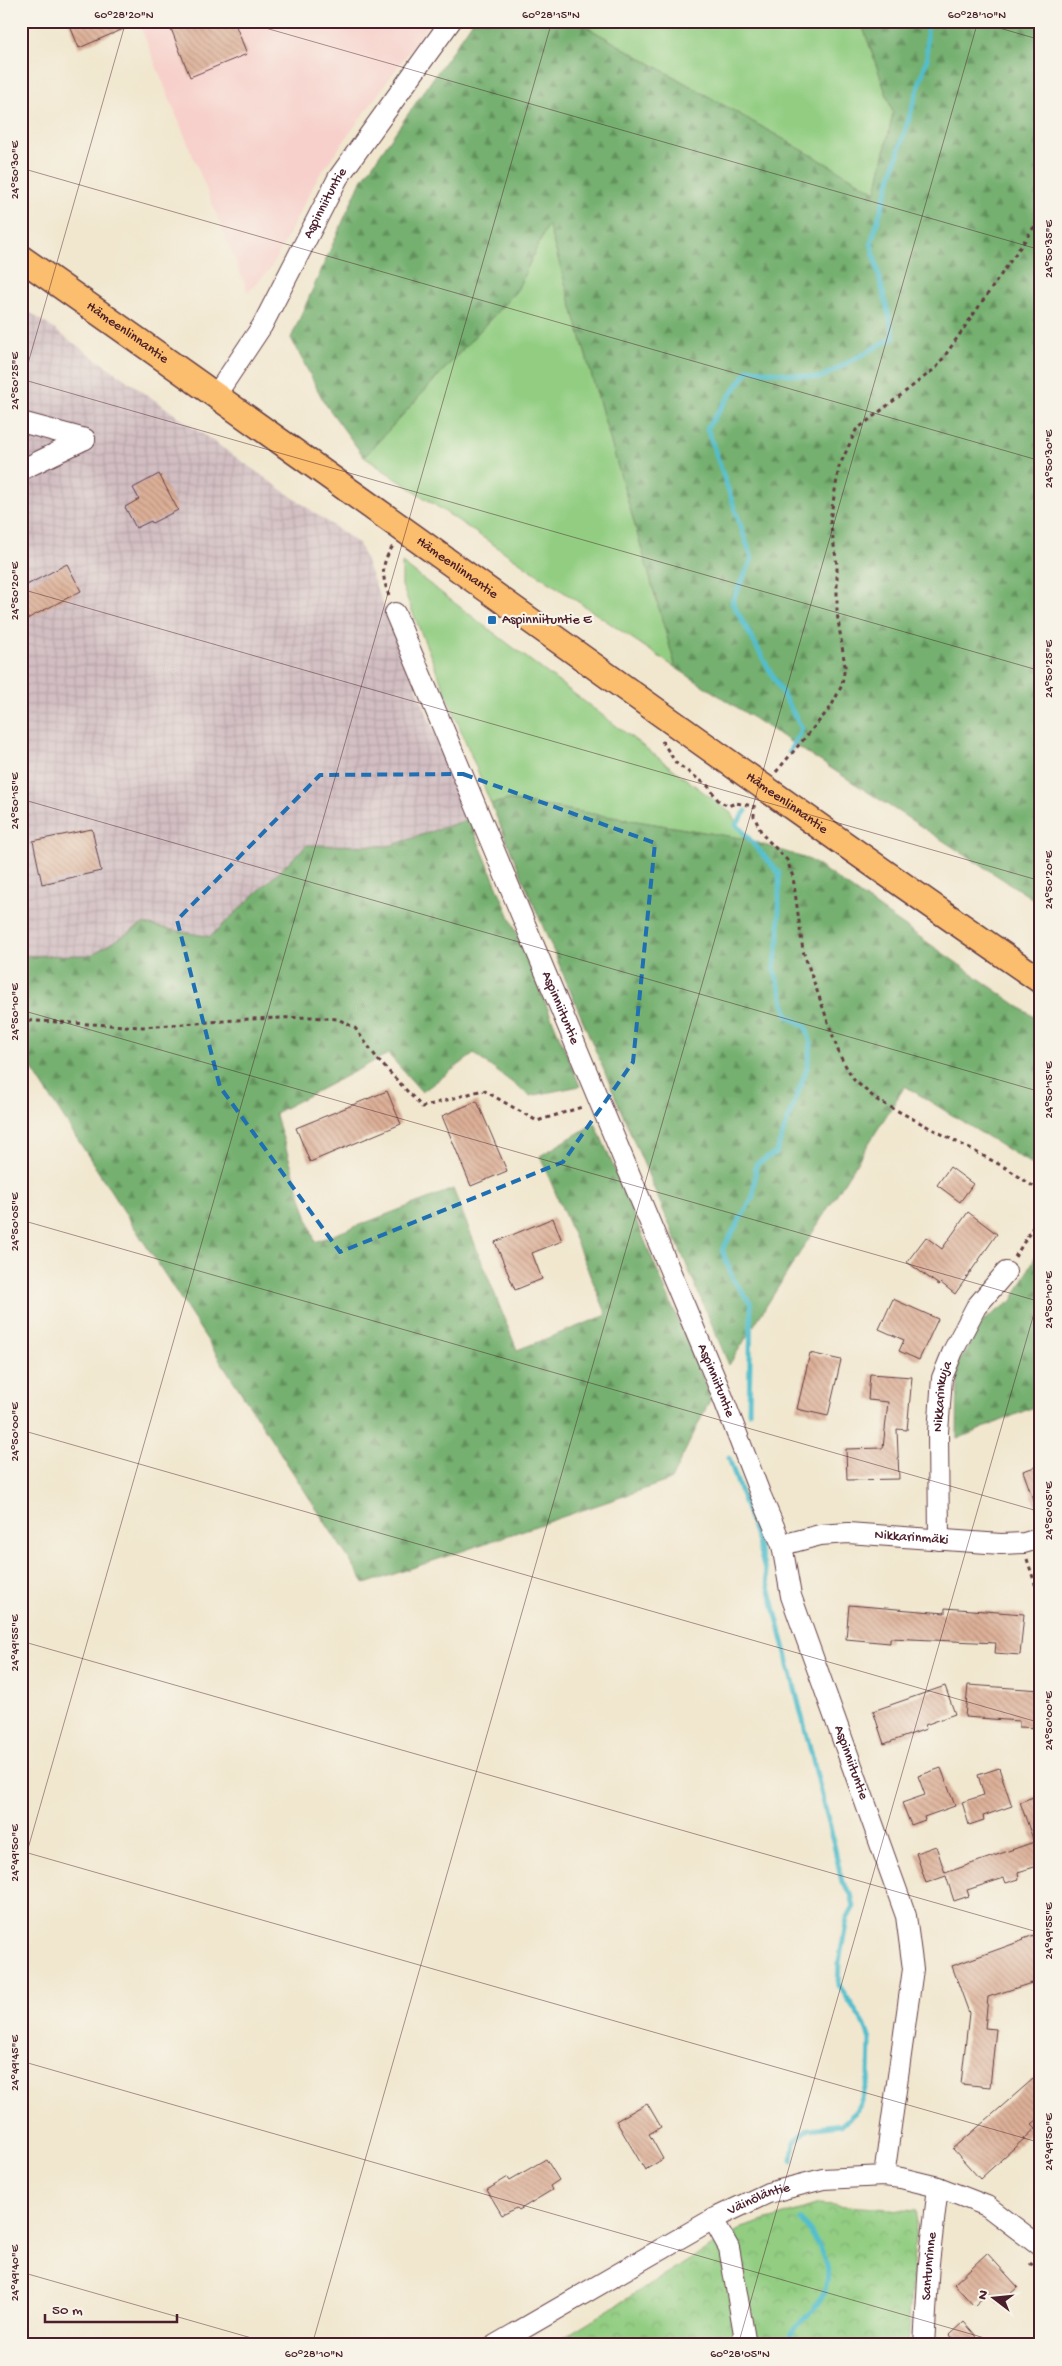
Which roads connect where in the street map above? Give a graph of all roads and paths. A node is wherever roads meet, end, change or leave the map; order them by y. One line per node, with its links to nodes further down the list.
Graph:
1 (451, 21): 4 (street, Aspinniituntie)
2 (1041, 216): 9 (path)
3 (21, 258): 4 (main road, Hämeenlinnantie)
4 (216, 395): 11 (main road, Hämeenlinnantie)
5 (21, 422): 6 (street)
6 (21, 470)
7 (395, 544): 8 (path)
8 (396, 613): 13 (street, Aspinniituntie)
9 (774, 775)
10 (753, 806): 14 (path)
11 (1041, 981)
12 (21, 1020): 13 (path)
13 (600, 1101): 19 (street, Aspinniituntie)
14 (1041, 1198)
15 (1041, 1214): 16 (path)
16 (1006, 1272): 18 (street, Nikkarinkuja)
17 (1041, 1538): 18 (street, Nikkarinmäki)
18 (939, 1540): 19 (street, Nikkarinmäki)
19 (782, 1545): 22 (street, Aspinniituntie)
20 (1025, 1554): 21 (path)
21 (1041, 1602)
22 (884, 2176): 23 (street, Väinöläntie); 24 (street, Väinöläntie)
23 (938, 2187): 25 (street, Väinöläntie); 29 (street, Santunrinne)
24 (713, 2219): 27 (street, Väinöläntie); 28 (street)
25 (1034, 2253): 26 (path)
26 (1041, 2273)
27 (495, 2345)
28 (746, 2345)
29 (924, 2345)

